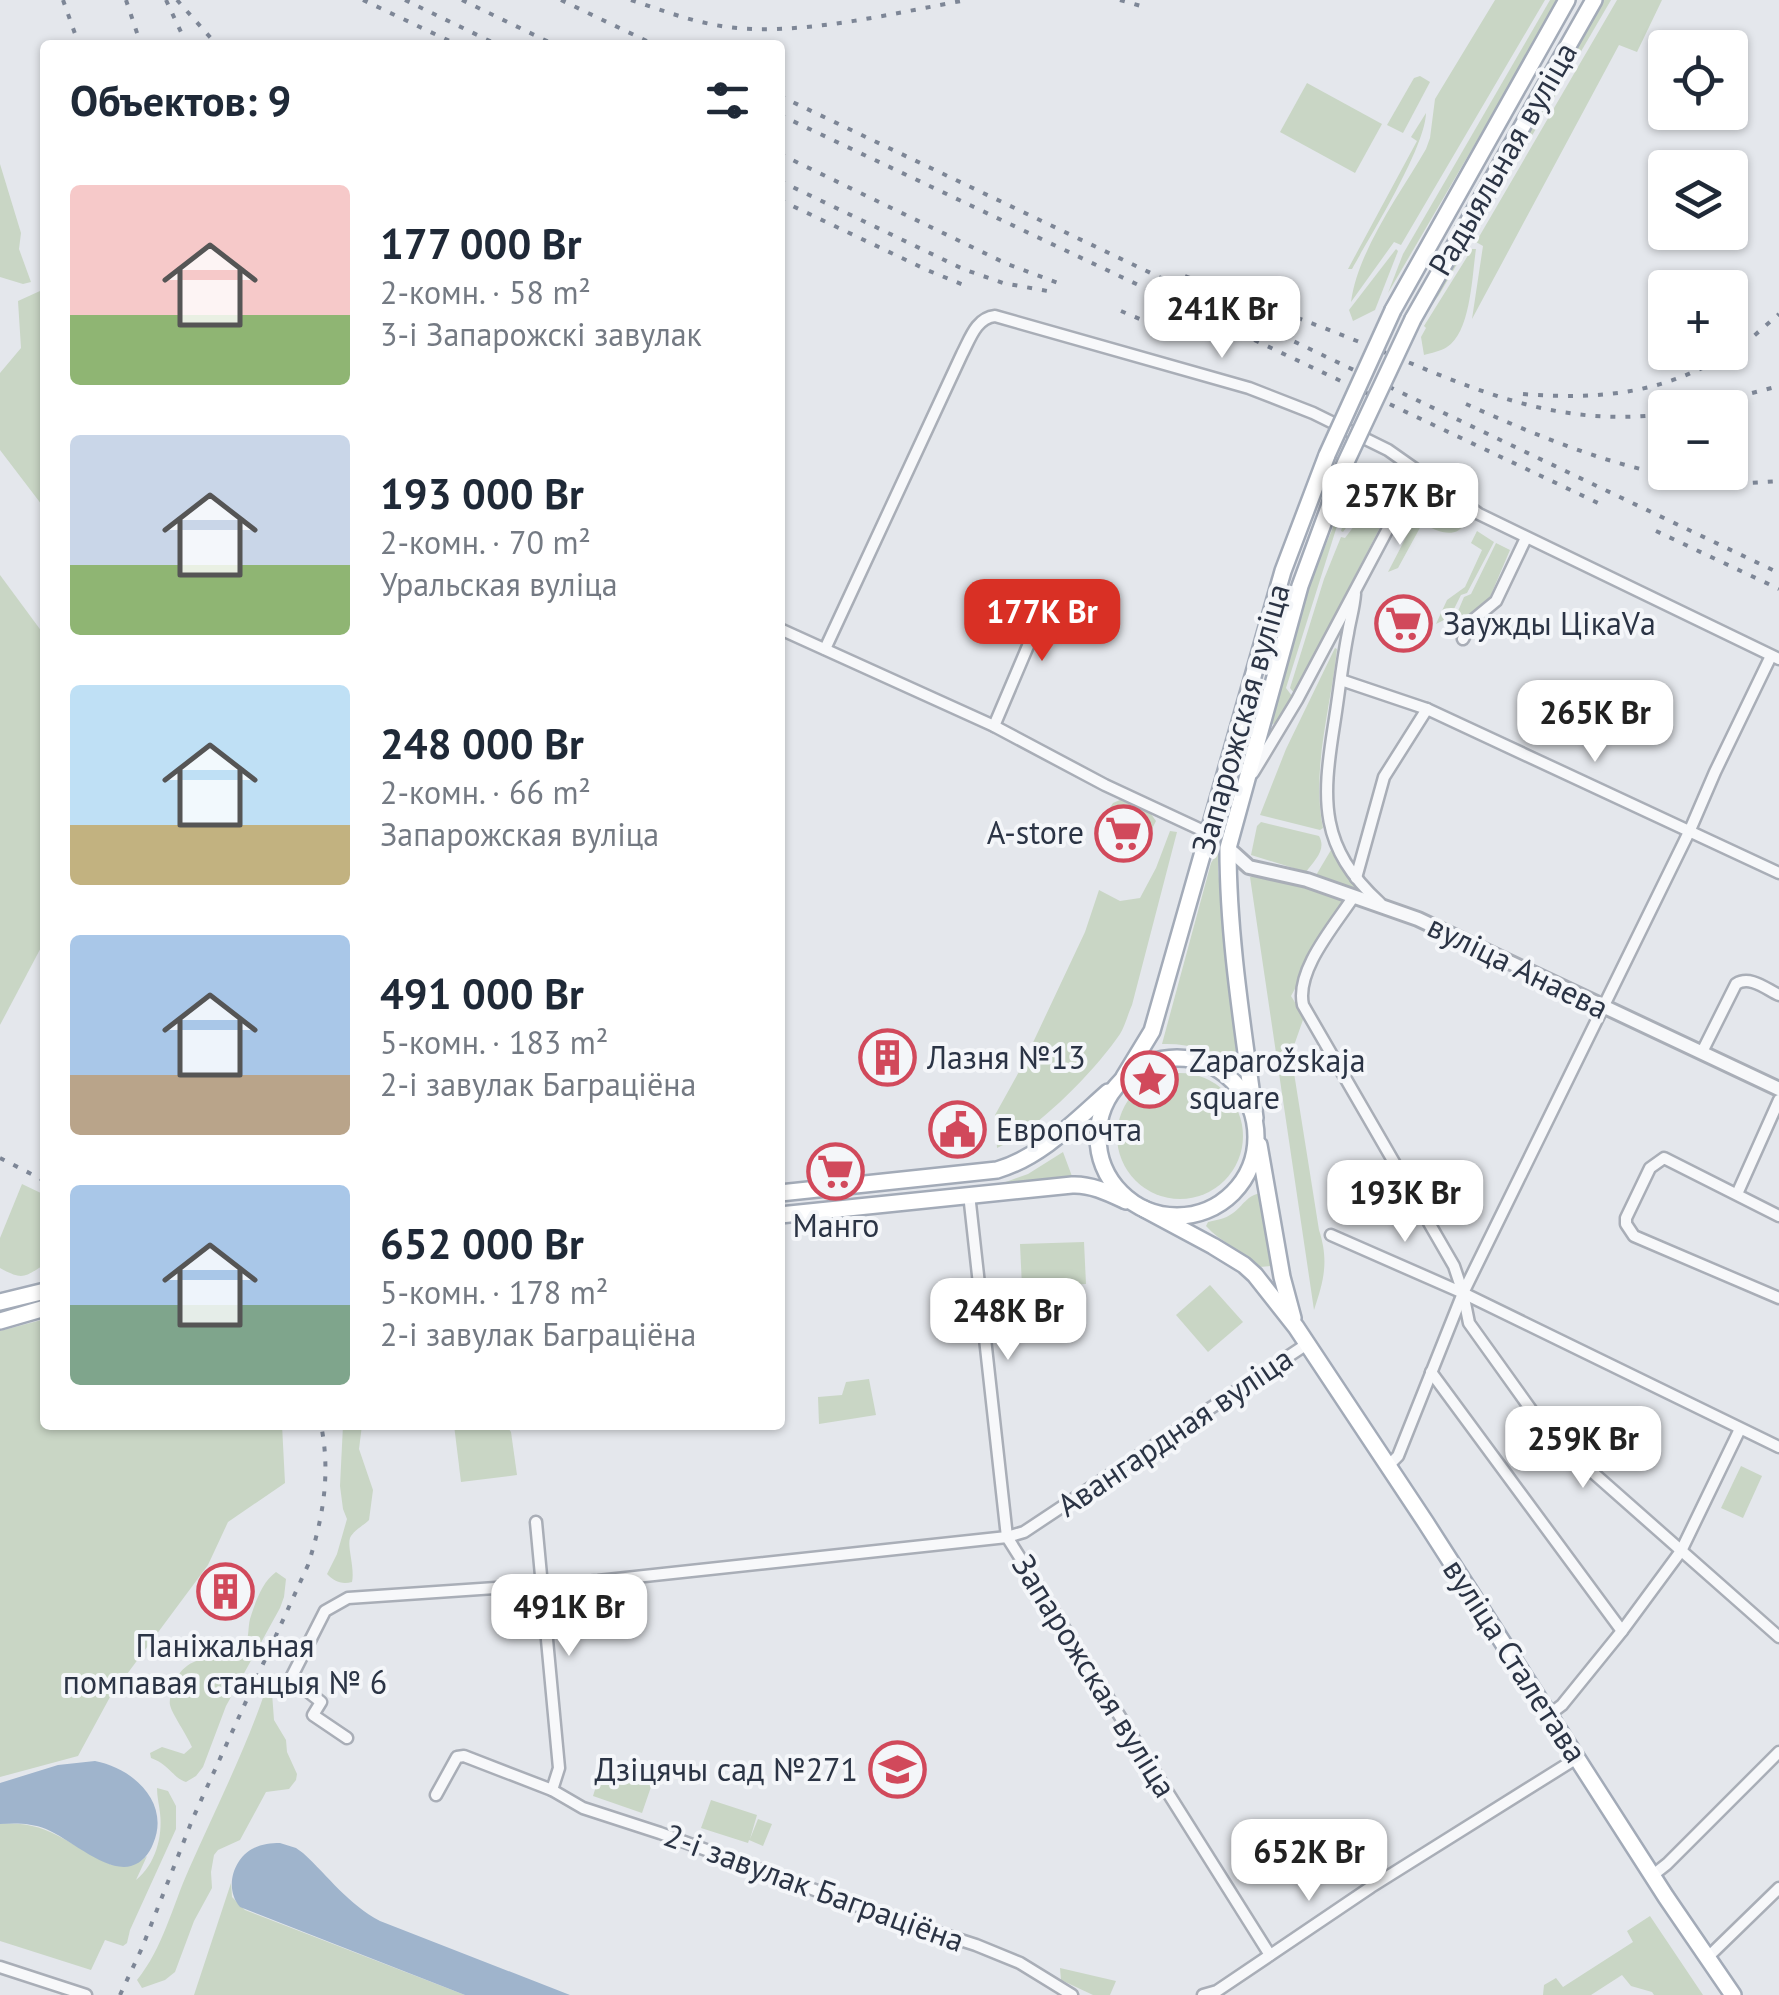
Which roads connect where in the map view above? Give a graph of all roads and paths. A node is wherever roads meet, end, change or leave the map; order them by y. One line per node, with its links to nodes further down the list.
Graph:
1 (1568, 0): 3 (main road, Радыяльная вуліца)
2 (1594, 0): 4 (main road, Радыяльная вуліца)
3 (1393, 310): 18 (main road, Запарожская вуліца, bridge)
4 (1413, 319): 16 (main road, Запарожская вуліца, bridge)
5 (1418, 472): 6 (street); 8 (street); 11 (street)
6 (1526, 538): 10 (street); 12 (street)
7 (1049, 587): 15 (street)
8 (1355, 588): 13 (street); 16 (street)
9 (785, 630): 11 (street)
10 (1463, 639)
11 (825, 649): 15 (street)
12 (1775, 658): 17 (street)
13 (1341, 680): 14 (street); 22 (street)
14 (1427, 709): 17 (street); 22 (street)
15 (994, 726): 18 (street)
16 (1242, 790): 19 (main road, Запарожская вуліца)
17 (1690, 830): 21 (street); 27 (street)
18 (1208, 834): 29 (main road, Запарожская вуліца)
19 (1228, 848): 20 (street, вуліца Анаева); 23 (main road, Запарожская вуліца)
20 (1249, 866): 23 (street); 24 (street, вуліца Анаева)
21 (1779, 873)
22 (1356, 878): 25 (street)
23 (1228, 888): 32 (main road, Запарожская вуліца)
24 (1354, 896): 25 (street, вуліца Анаева); 42 (street)
25 (1384, 906): 27 (street, вуліца Анаева)
26 (1779, 995): 28 (street)
27 (1602, 1008): 28 (street, вуліца Анаева); 42 (street)
28 (1702, 1052): 30 (street, вуліца Анаева)
29 (1121, 1080): 32 (main road); 34 (main road); 37 (main road)
30 (1779, 1089)
31 (1779, 1100): 36 (street)
32 (1255, 1118): 33 (main road)
33 (1257, 1135): 37 (main road); 47 (main road)
34 (785, 1192)
35 (969, 1194): 37 (main road); 38 (main road); 54 (street, Запарожская вуліца)
36 (1738, 1194): 39 (street); 43 (street)
37 (1139, 1207): 47 (main road)
38 (785, 1214)
39 (1779, 1216)
40 (1330, 1234): 42 (street)
41 (40, 1292): 44 (main road)
42 (1463, 1293): 49 (street); 50 (street); 55 (street)
43 (1779, 1298)
44 (0, 1302)
45 (40, 1309): 46 (main road)
46 (0, 1321)
47 (1296, 1327): 48 (main road, вуліца Сталетава)
48 (1307, 1344): 52 (main road, вуліца Сталетава); 54 (street, Авангардная вуліца)
49 (1430, 1372): 52 (street); 57 (street)
50 (1740, 1429): 51 (street); 55 (street)
51 (1779, 1448)
52 (1388, 1466): 59 (main road, вуліца Сталетава)
53 (536, 1522): 56 (street)
54 (1007, 1537): 56 (street, Авангардная вуліца); 67 (street, Запарожская вуліца)
55 (1681, 1551): 57 (street); 58 (street)
56 (542, 1585): 60 (street, Авангардная вуліца); 63 (street)
57 (1622, 1631): 59 (street)
58 (1779, 1636)
59 (1550, 1714): 62 (main road, вуліца Сталетава)
60 (347, 1738)
61 (1779, 1752): 65 (street)
62 (1577, 1758): 65 (main road, вуліца Сталетава); 67 (street)
63 (552, 1790): 64 (street, 2-і завулак Баграціёна); 71 (street, 2-і завулак Баграціёна)
64 (436, 1795)
65 (1652, 1875): 68 (main road, вуліца Сталетава)
66 (1778, 1891): 68 (street)
67 (1270, 1955): 72 (street)
68 (1707, 1958): 73 (main road, вуліца Сталетава)
69 (0, 1967): 70 (street)
70 (86, 1995)
71 (1072, 1995)
72 (1204, 1995)
73 (1733, 1995)

